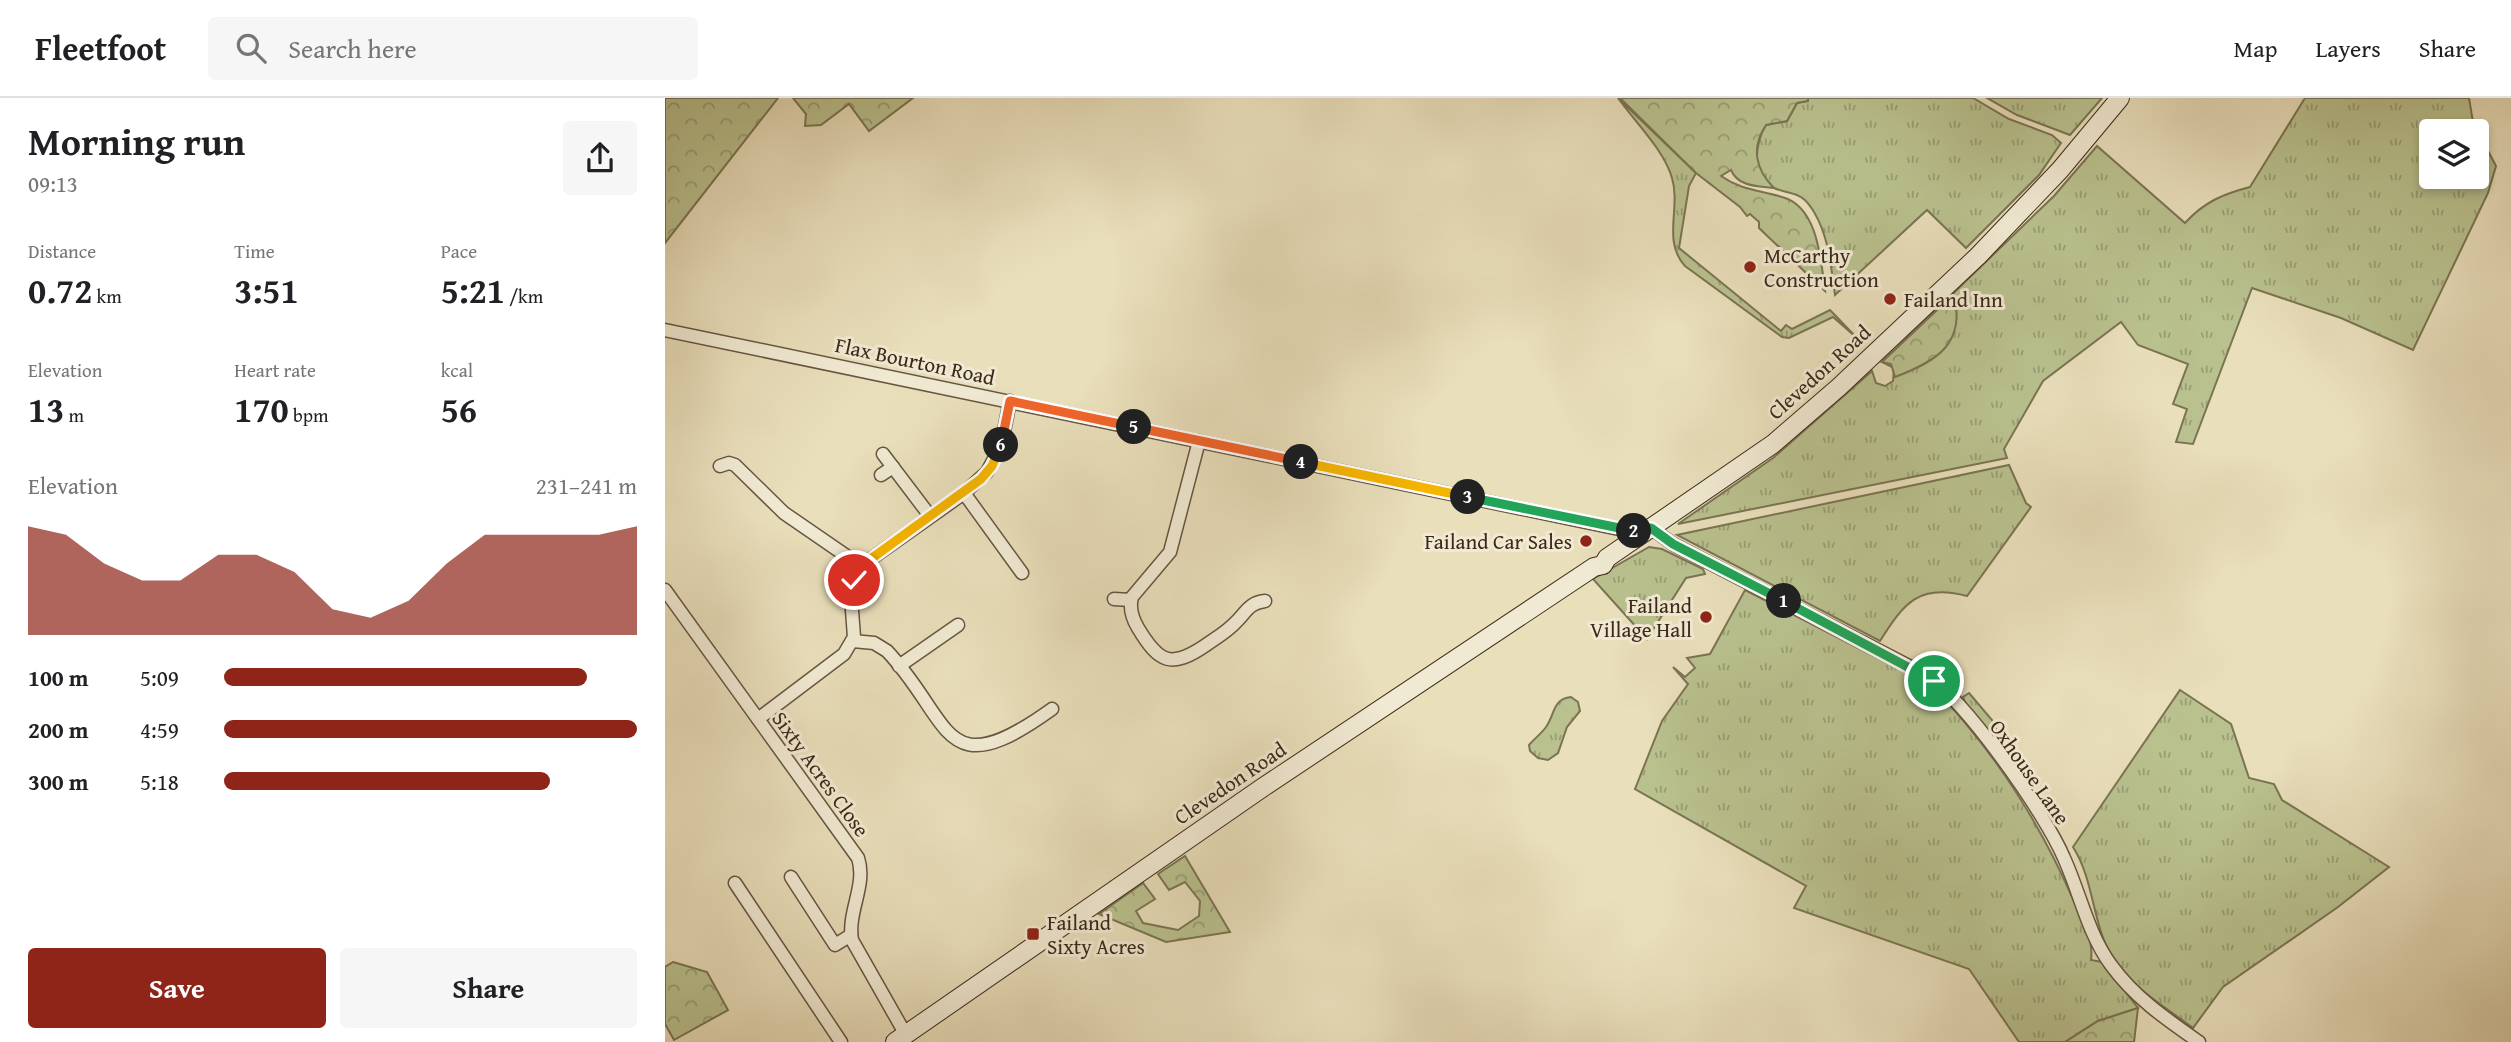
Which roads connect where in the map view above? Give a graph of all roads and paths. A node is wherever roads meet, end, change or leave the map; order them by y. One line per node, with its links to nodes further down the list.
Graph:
1 (2120, 98): 11 (main road, Clevedon Road)
2 (665, 330): 3 (street, Flax Bourton Road)
3 (1010, 401): 4 (street, Flax Bourton Road); 9 (street)
4 (1199, 441): 11 (street, Flax Bourton Road); 16 (street)
5 (883, 454): 7 (street)
6 (720, 466): 12 (street)
7 (893, 467): 8 (street); 10 (street)
8 (881, 475)
9 (964, 493): 10 (street); 13 (street)
10 (930, 516): 12 (street)
11 (1642, 534): 26 (main road, Clevedon Road); 28 (street, Oxhouse Lane)
12 (861, 566): 18 (street)
13 (1022, 573)
14 (665, 590): 22 (street, Sixty Acres Close)
15 (1114, 598): 16 (street)
16 (1131, 600): 17 (street)
17 (1265, 601)
18 (853, 641): 20 (street); 22 (street)
19 (957, 642): 20 (street)
20 (899, 666): 21 (street)
21 (1048, 716)
22 (758, 719): 25 (street, Sixty Acres Close)
23 (791, 877): 25 (street)
24 (735, 883): 27 (street)
25 (851, 935): 26 (street)
26 (901, 1038)
27 (841, 1042)
28 (2199, 1042)

